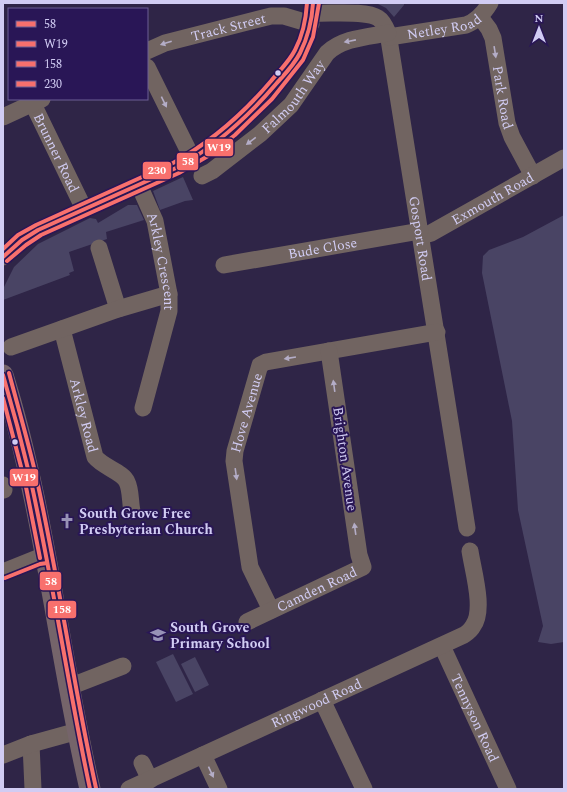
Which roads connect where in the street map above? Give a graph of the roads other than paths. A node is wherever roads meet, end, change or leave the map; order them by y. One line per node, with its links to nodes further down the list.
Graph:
1 (485, 10): 3 (street, Netley Road); 11 (street, Park Road, one-way to 11)
2 (312, 13): 3 (street, Gosport Road); 4 (street, Track Street, one-way to 4); 8 (street)
3 (389, 35): 10 (street, Falmouth Way, one-way to 10); 14 (street, Gosport Road)
4 (148, 51)
5 (148, 69): 8 (street, one-way to 8)
6 (37, 101): 7 (street, Brunner Road); 13 (street, Brunner Road)
7 (3, 118)
8 (191, 156): 12 (street)
9 (564, 158): 11 (street, Exmouth Road)
10 (202, 176)
11 (533, 176): 14 (street, Exmouth Road)
12 (139, 185): 13 (street); 18 (street, Arkley Crescent)
13 (84, 209): 16 (street)
14 (420, 233): 17 (street, Bude Close); 21 (street, Gosport Road)
15 (99, 248): 19 (street)
16 (3, 257)
17 (224, 265)
18 (169, 294): 19 (street); 25 (street, Arkley Crescent)
19 (118, 309): 20 (street)
20 (62, 329): 22 (street); 27 (street, Arkley Road)
21 (437, 332): 23 (street, Hove Avenue); 28 (street, Gosport Road)
22 (11, 347)
23 (329, 351): 31 (street, Brighton Avenue, one-way to 23); 33 (street, Hove Avenue, one-way to 33)
24 (3, 376): 26 (main road)
25 (143, 408)
26 (10, 425): 30 (main road)
27 (132, 510)
28 (467, 528)
29 (470, 551): 35 (street, Ringwood Road)
30 (46, 557): 32 (street); 37 (main road)
31 (363, 567): 33 (street, Camden Road)
32 (3, 572)
33 (271, 610): 34 (street, Camden Road)
34 (247, 622)
35 (442, 646): 38 (street, Ringwood Road); 49 (street, Tennyson Road)
36 (124, 666): 37 (street)
37 (69, 687): 39 (main road)
38 (322, 700): 42 (street, Ringwood Road); 48 (street)
39 (78, 731): 40 (street); 46 (main road)
40 (31, 744): 41 (street); 45 (street)
41 (3, 756)
42 (203, 756): 44 (street, Ringwood Road); 47 (street, one-way to 47)
43 (142, 763): 44 (street, Ringwood Road)
44 (138, 786)
45 (33, 789)
46 (90, 789)
47 (219, 789)
48 (364, 789)
49 (508, 789)

